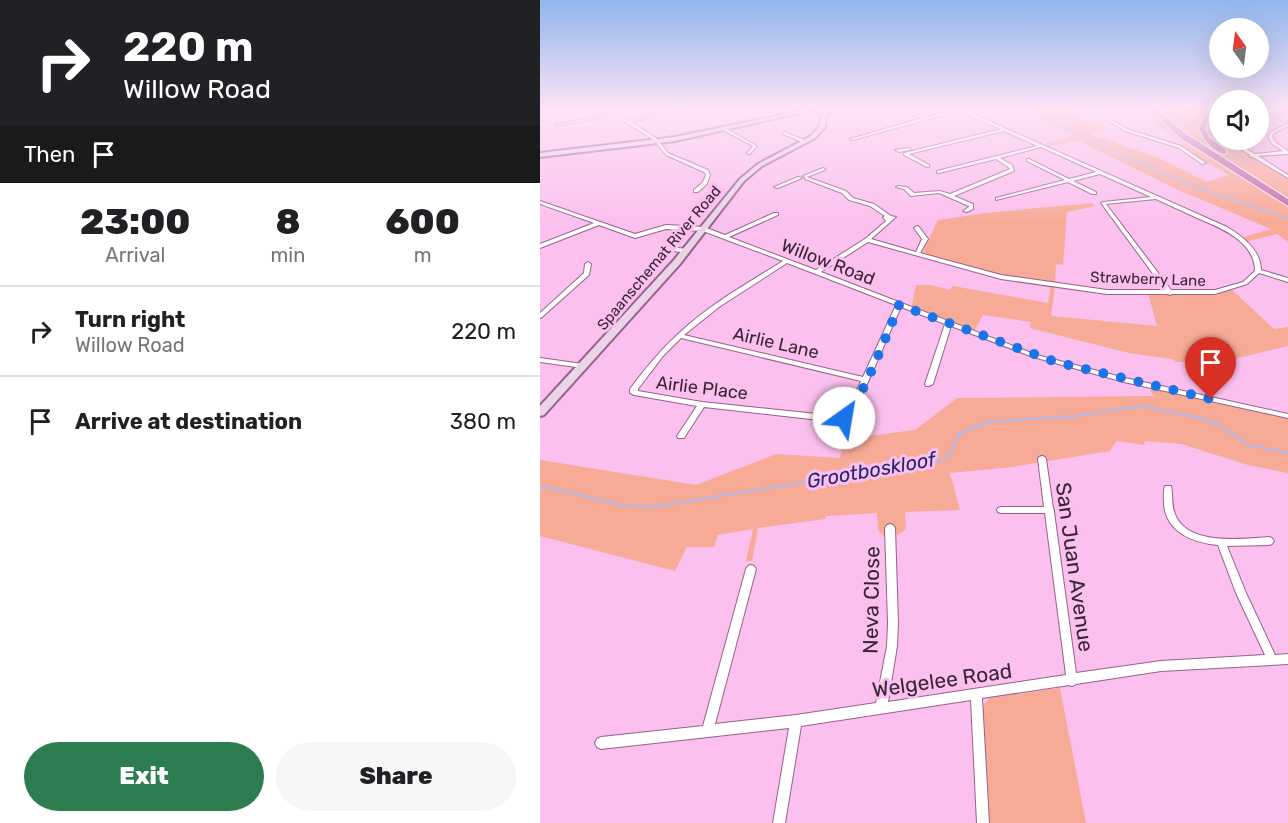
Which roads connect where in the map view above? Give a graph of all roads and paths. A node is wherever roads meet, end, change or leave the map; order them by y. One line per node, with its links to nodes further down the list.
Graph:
1 (603, 147): 17 (main road)
2 (661, 147): 33 (street)
3 (753, 147): 16 (street)
4 (794, 147): 45 (main road, Spaanschemat River Road)
5 (932, 147): 12 (street)
6 (1035, 147): 19 (street)
7 (1044, 147): 26 (street)
8 (1182, 147): 21 (street)
9 (1202, 147): 40 (highway)
10 (1212, 147): 32 (highway)
11 (909, 149): 12 (street)
12 (921, 150): 22 (street)
13 (1223, 150): 32 (highway)
14 (1242, 150): 18 (street)
15 (1288, 152): 18 (street)
16 (749, 153)
17 (540, 155)
18 (1251, 156): 28 (street)
19 (993, 158): 25 (street); 36 (street)
20 (1028, 160): 29 (street)
21 (1204, 163)
22 (927, 166)
23 (823, 169): 27 (street)
24 (807, 170): 27 (street)
25 (939, 172)
26 (1101, 172): 29 (street); 37 (street)
27 (804, 177): 30 (street); 47 (street)
28 (1288, 177)
29 (1068, 181): 34 (street); 38 (street)
30 (776, 187)
31 (898, 188): 36 (street)
32 (1277, 188): 35 (highway)
33 (696, 190)
34 (1094, 193)
35 (1288, 195)
36 (950, 196): 41 (street)
37 (1157, 198): 54 (street); 57 (street)
38 (998, 199)
39 (540, 202): 43 (street)
40 (1288, 202)
41 (965, 211)
42 (776, 214): 46 (street)
43 (599, 223): 45 (street, Willow Road); 48 (street)
44 (917, 228): 51 (street)
45 (704, 229): 46 (street, Willow Road); 50 (main road, Spaanschemat River Road)
46 (725, 237): 52 (street, Willow Road)
47 (867, 240): 51 (street, Strawberry Lane); 55 (street)
48 (540, 246)
49 (663, 248): 50 (street)
50 (686, 251): 63 (main road, Spaanschemat River Road)
51 (917, 254): 57 (street, Strawberry Lane)
52 (785, 261): 55 (street, Willow Road); 61 (street, Airlie Place)
53 (588, 264): 59 (street)
54 (1258, 271): 56 (street); 57 (street, Strawberry Lane)
55 (816, 273): 58 (street, Willow Road)
56 (1288, 280)
57 (1170, 293)
58 (899, 305): 60 (street, Willow Road); 64 (street, Airlie Place)
59 (540, 316)
60 (948, 324): 65 (street); 68 (street, Willow Road)
61 (680, 336): 64 (street, Airlie Lane); 66 (street, Airlie Place)
62 (540, 360): 63 (street)
63 (583, 366): 67 (main road, Spaanschemat River Road)
64 (866, 380): 66 (street, Airlie Place)
65 (929, 384)
66 (702, 404): 69 (street)
67 (540, 413)
68 (1288, 416)
69 (681, 436)
70 (1042, 459): 73 (street, San Juan Avenue)
71 (1168, 488): 76 (street)
72 (1001, 510): 73 (street)
73 (1050, 510): 80 (street, San Juan Avenue)
74 (890, 528): 82 (street, Neva Close)
75 (1269, 541): 76 (street)
76 (1222, 544): 78 (street)
77 (751, 569): 84 (street)
78 (1272, 659): 79 (street, Welgelee Road); 80 (street, Welgelee Road)
79 (1288, 659)
80 (1072, 681): 81 (street, Welgelee Road)
81 (976, 695): 82 (street, Welgelee Road); 87 (street)
82 (881, 709): 83 (street, Welgelee Road)
83 (796, 721): 84 (street, Welgelee Road); 86 (street)
84 (706, 732): 85 (street, Welgelee Road)
85 (601, 743)
86 (779, 823)
87 (983, 823)

